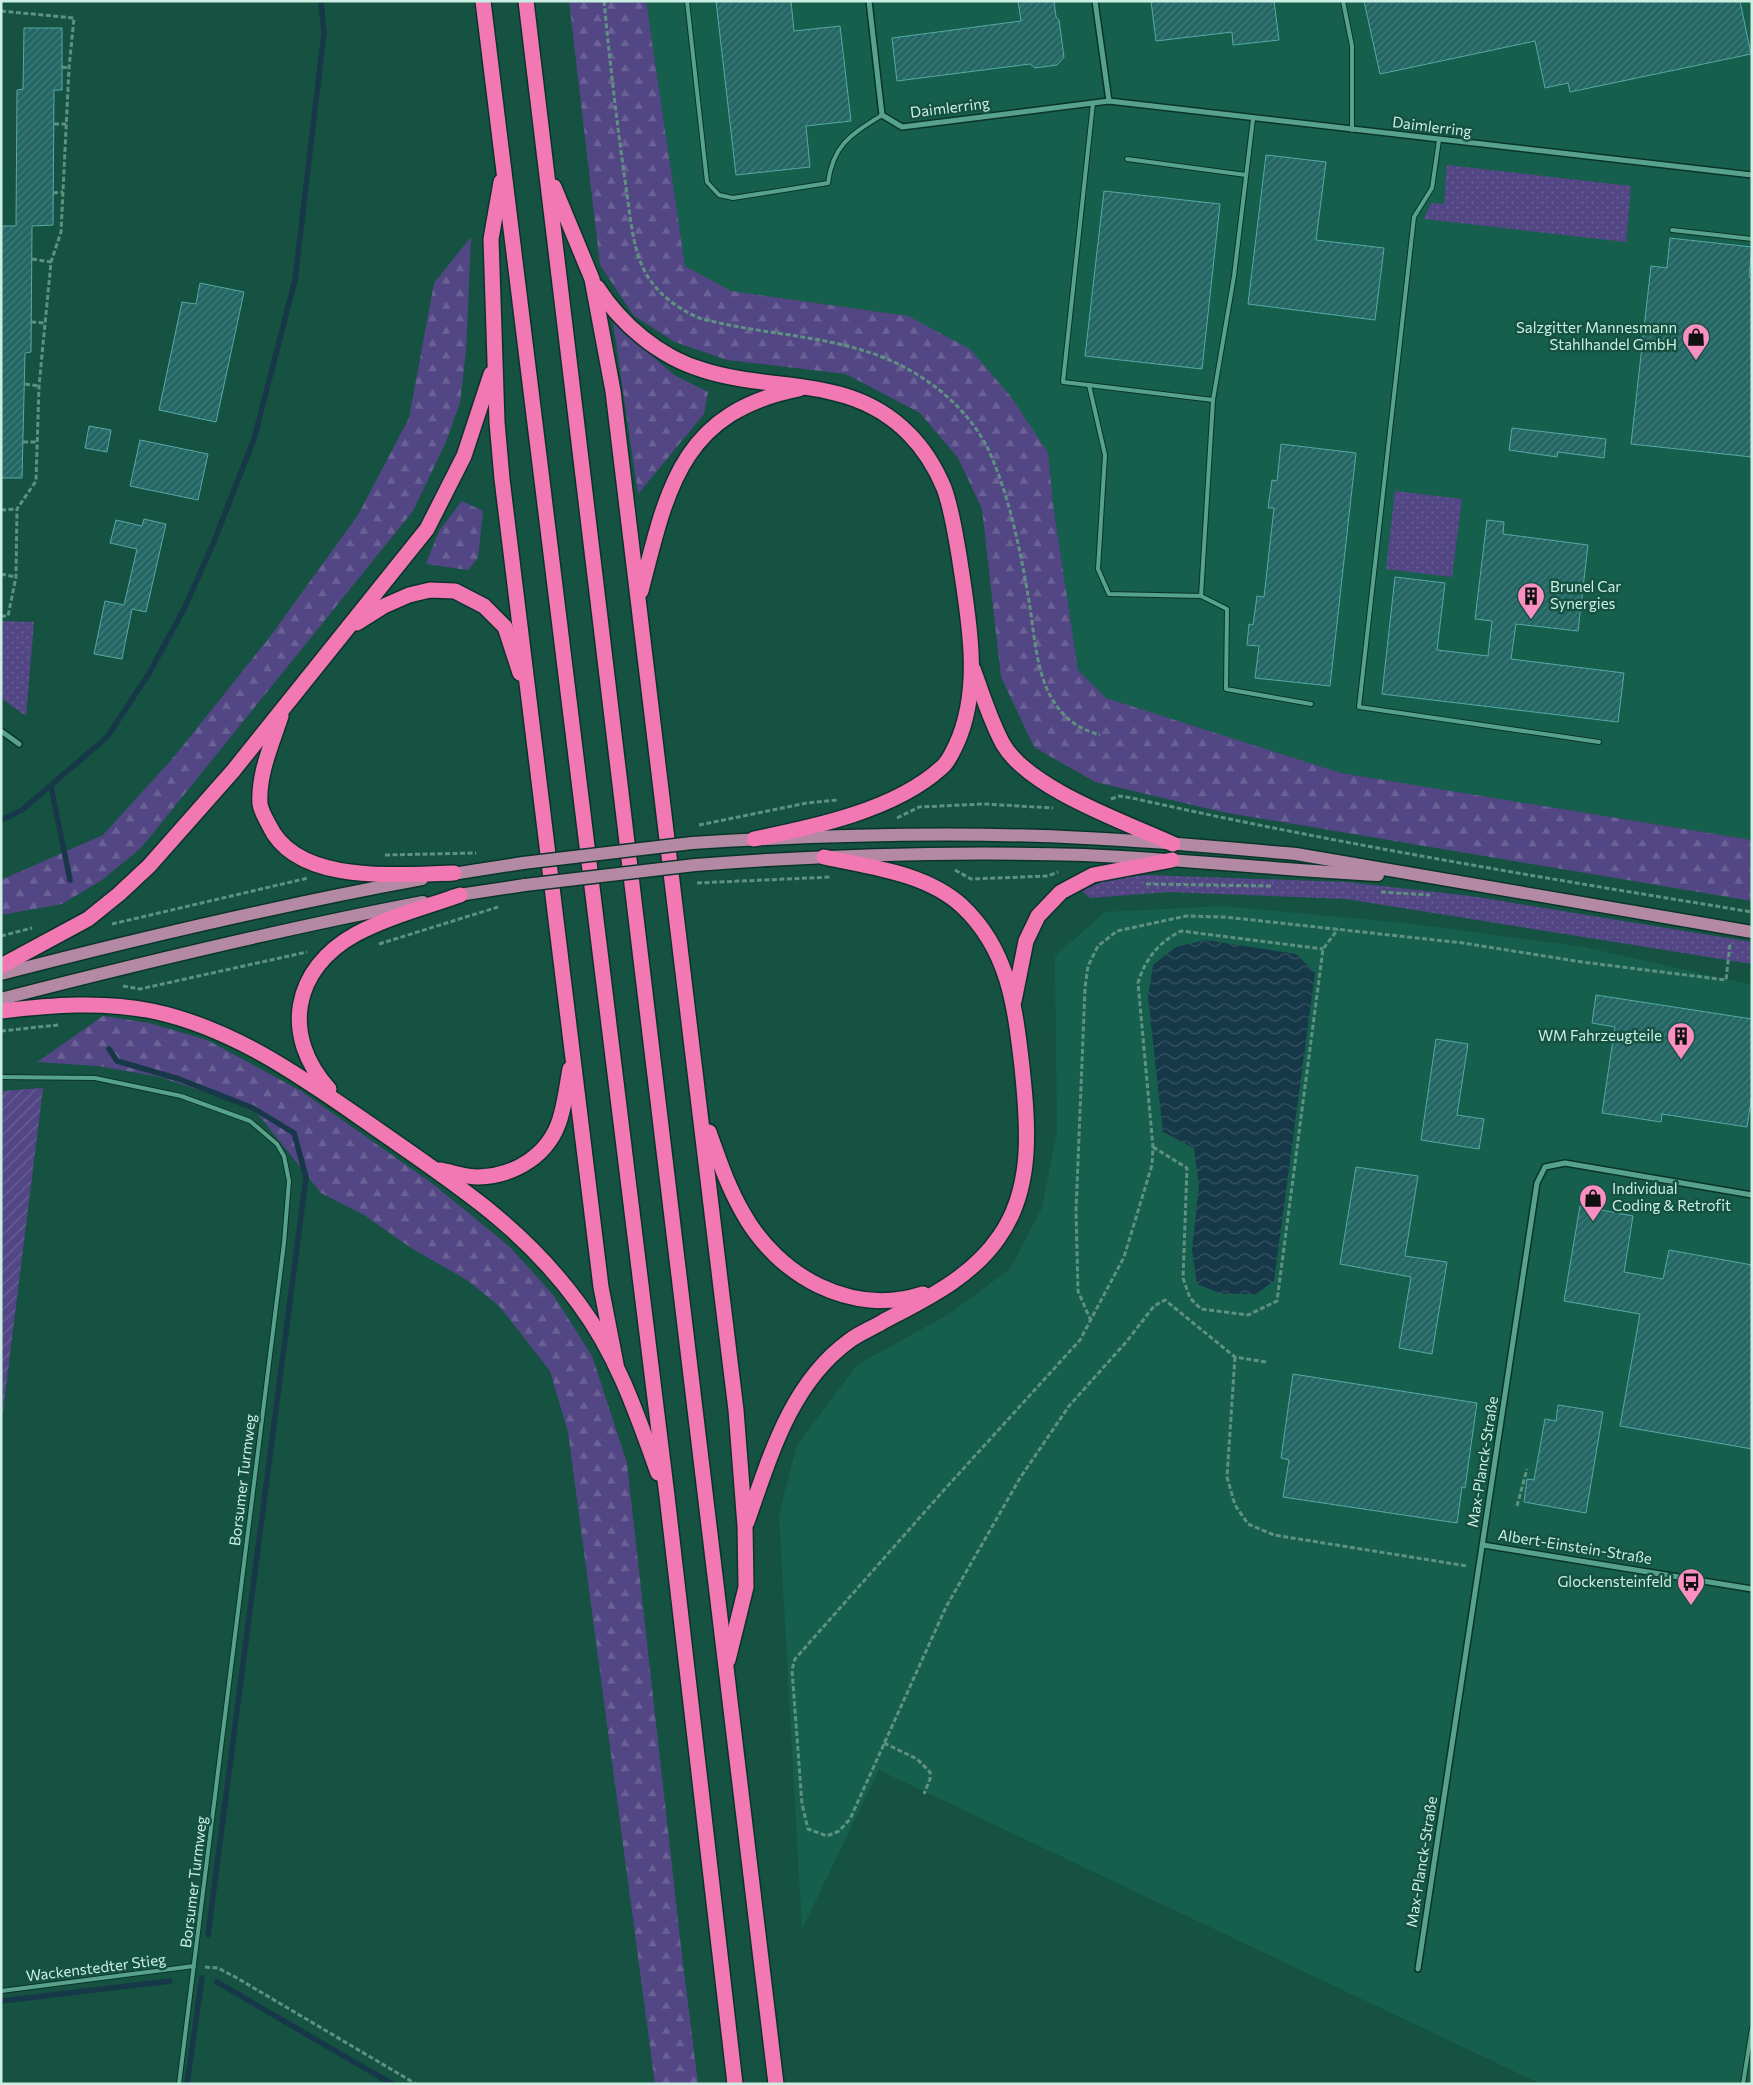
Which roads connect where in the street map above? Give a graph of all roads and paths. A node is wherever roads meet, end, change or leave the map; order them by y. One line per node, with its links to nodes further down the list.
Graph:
1 (483, 1): 20 (highway)
2 (526, 1): 21 (highway)
3 (604, 1): 54 (path)
4 (687, 1): 13 (lane)
5 (869, 1): 13 (street)
6 (1095, 1): 11 (street)
7 (1343, 1): 17 (lane)
8 (1, 11): 10 (path)
9 (62, 67): 10 (path)
10 (69, 68): 16 (path)
11 (1109, 102): 12 (street, Daimlerring); 14 (street, Daimlerring)
12 (1093, 103): 13 (street, Daimlerring); 35 (lane)
13 (882, 115)
14 (1253, 119): 17 (street, Daimlerring); 22 (lane)
15 (54, 124): 16 (path)
16 (66, 124): 24 (path)
17 (1352, 130): 18 (street, Daimlerring)
18 (1439, 140): 23 (street, Daimlerring); 55 (lane)
19 (1127, 159): 22 (lane)
20 (504, 166): 33 (highway); 108 (highway)
21 (547, 169): 30 (highway); 114 (highway)
22 (1246, 175): 38 (lane)
23 (1752, 175)
24 (63, 192): 25 (path); 29 (path)
25 (53, 193)
26 (1672, 230): 27 (lane)
27 (1752, 239)
28 (32, 259): 29 (path)
29 (51, 262): 32 (path)
30 (592, 279): 37 (highway); 46 (highway)
31 (31, 322): 32 (path)
32 (45, 323): 36 (path)
33 (494, 366): 48 (highway); 51 (highway)
34 (25, 384): 36 (path)
35 (1089, 385): 38 (lane); 45 (lane)
36 (39, 386): 40 (path)
37 (812, 387): 46 (highway); 49 (highway)
38 (1212, 400): 45 (lane)
39 (23, 442): 40 (path)
40 (37, 442): 41 (path)
41 (17, 509): 42 (path); 44 (path)
42 (1, 510)
43 (1, 574): 44 (path)
44 (16, 577): 47 (path)
45 (1201, 596): 50 (lane)
46 (638, 599): 97 (highway)
47 (1, 616)
48 (345, 631): 51 (highway); 52 (highway)
49 (972, 664): 57 (highway); 58 (highway)
50 (1311, 704)
51 (530, 705): 95 (highway)
52 (284, 707): 63 (highway); 78 (highway)
53 (1, 730): 56 (street)
54 (1100, 735)
55 (1599, 742)
56 (19, 744)
57 (754, 840): 58 (main road); 66 (main road, bridge)
58 (1173, 844): 68 (main road)
59 (478, 853): 60 (path)
60 (380, 856)
61 (824, 857): 62 (main road); 73 (main road, bridge); 91 (highway)
62 (1172, 860): 68 (main road); 91 (highway)
63 (326, 868): 66 (highway); 76 (path)
64 (1066, 869): 65 (path)
65 (953, 870)
66 (454, 873): 88 (main road)
67 (833, 877): 69 (path)
68 (1438, 878): 79 (main road)
69 (696, 883)
70 (1139, 884): 71 (path)
71 (1278, 886)
72 (1373, 891): 74 (path)
73 (460, 895): 86 (highway); 90 (main road)
74 (1439, 896)
75 (502, 906): 84 (path)
76 (106, 927)
77 (1338, 929): 82 (path); 85 (path); 103 (path)
78 (67, 931): 80 (path); 87 (highway)
79 (1752, 932)
80 (1, 936)
81 (1721, 940): 82 (path)
82 (1730, 942): 83 (path)
83 (1737, 943)
84 (372, 946)
85 (1323, 949): 99 (path); 99 (path)
86 (334, 950): 89 (path); 98 (highway)
87 (1, 966)
88 (1, 974)
89 (114, 984)
90 (1, 999)
91 (1014, 1003): 102 (highway)
92 (1, 1011): 98 (highway)
93 (61, 1025): 94 (path)
94 (1, 1031)
95 (572, 1055): 100 (highway); 106 (highway)
96 (1, 1077): 117 (lane, Borsumer Turmweg)
97 (699, 1101): 102 (highway); 110 (highway)
98 (346, 1107): 100 (highway)
99 (1153, 1147): 103 (path)
100 (434, 1169): 106 (highway)
101 (1752, 1195): 111 (street, Max-Planck-Straße)
102 (941, 1288): 110 (highway)
103 (1091, 1321): 115 (path)
104 (1235, 1357): 105 (path); 112 (path); 115 (path)
105 (1266, 1362)
106 (616, 1364): 108 (highway)
107 (1527, 1469): 109 (path)
108 (667, 1496): 123 (highway)
109 (1517, 1506)
110 (745, 1526): 114 (highway)
111 (1483, 1545): 112 (street, Max-Planck-Straße); 113 (street, Albert-Einstein-Straße)
112 (1479, 1568): 118 (street, Max-Planck-Straße)
113 (1752, 1589)
114 (725, 1669): 124 (highway)
115 (884, 1743): 116 (path)
116 (924, 1794)
117 (194, 1966): 119 (lane, Wackenstedter Stieg); 121 (lane, Borsumer Turmweg); 122 (path)
118 (1418, 1969)
119 (1, 1991)
120 (1752, 2028): 125 (lane)
121 (179, 2084)
122 (416, 2084)
123 (735, 2084)
124 (776, 2084)
125 (1743, 2084)

